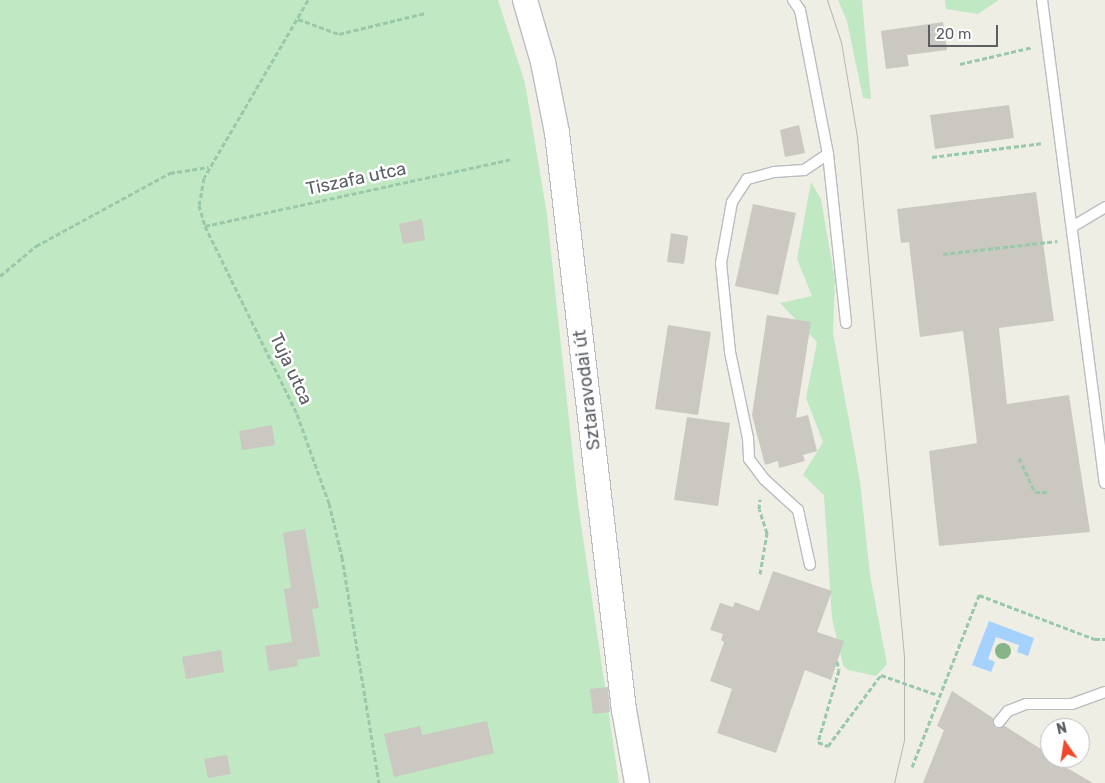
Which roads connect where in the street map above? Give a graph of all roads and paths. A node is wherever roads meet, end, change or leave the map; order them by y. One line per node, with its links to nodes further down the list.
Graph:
1 (308, 0): 6 (path, Tuja utca)
2 (526, 0): 34 (street, Sztaravodai út)
3 (793, 0): 10 (lane)
4 (1042, 0): 7 (lane)
5 (425, 13): 6 (path)
6 (298, 19): 13 (path, Tuja utca)
7 (1048, 44): 8 (path); 9 (lane)
8 (960, 64)
9 (1061, 141): 11 (path); 16 (lane)
10 (828, 154): 20 (lane); 22 (lane)
11 (932, 157)
12 (513, 158): 15 (path, Tiszafa utca)
13 (210, 167): 15 (path, Tuja utca); 19 (path)
14 (1105, 207): 16 (lane)
15 (205, 226): 33 (path, Tuja utca)
16 (1072, 227): 17 (lane)
17 (1073, 239): 18 (path); 23 (lane)
18 (943, 254)
19 (0, 276)
20 (846, 323)
21 (1019, 458): 24 (path)
22 (764, 478): 25 (lane); 26 (path)
23 (1105, 483)
24 (1047, 492)
25 (810, 565)
26 (760, 574)
27 (1105, 639): 30 (path)
28 (838, 661): 30 (path)
29 (1105, 692): 31 (lane)
30 (938, 695): 32 (path)
31 (999, 722)
32 (912, 767)
33 (379, 783)
34 (637, 783)

